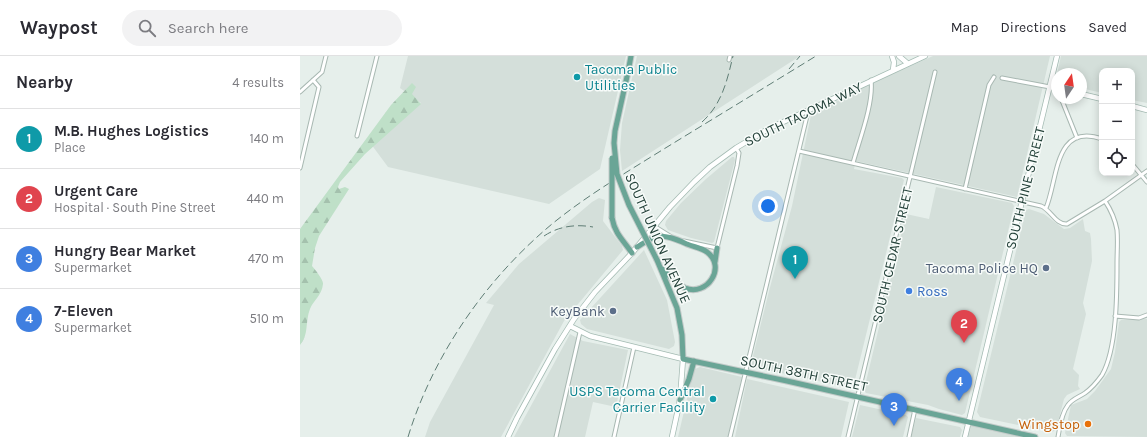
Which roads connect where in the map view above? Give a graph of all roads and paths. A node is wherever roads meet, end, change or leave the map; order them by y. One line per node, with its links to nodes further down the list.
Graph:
1 (326, 56): 15 (street)
2 (376, 56): 25 (street)
3 (631, 56): 28 (main road, SOUTH UNION AVENUE, bridge)
4 (730, 56): 9 (street)
5 (892, 56): 11 (main road)
6 (899, 56): 10 (main road)
7 (925, 56): 10 (main road, SOUTH TACOMA WAY)
8 (1057, 56): 17 (main road, SOUTH PINE STREET)
9 (729, 60)
10 (907, 63): 11 (main road, SOUTH TACOMA WAY)
11 (893, 70): 16 (main road, SOUTH TACOMA WAY)
12 (934, 72): 35 (street, SOUTH CEDAR STREET)
13 (994, 77): 38 (street)
14 (1002, 78): 17 (street)
15 (313, 80): 18 (street); 32 (street)
16 (871, 80): 24 (main road, SOUTH TACOMA WAY); 31 (street)
17 (1050, 86): 40 (main road, SOUTH PINE STREET)
18 (300, 92)
19 (1087, 95): 20 (main road)
20 (1099, 98)
21 (1063, 104): 26 (street)
22 (1135, 107): 23 (main road)
23 (1147, 110)
24 (806, 111): 29 (main road, SOUTH TACOMA WAY); 30 (street)
25 (357, 136)
26 (1076, 138): 27 (street); 41 (street)
27 (1099, 138)
28 (614, 143): 46 (main road, bridge); 48 (main road, SOUTH UNION AVENUE, bridge)
29 (736, 148): 42 (main road, SOUTH TACOMA WAY); 45 (street)
30 (799, 151): 31 (street); 56 (street)
31 (853, 163): 35 (street)
32 (300, 168)
33 (1135, 168): 36 (street)
34 (1147, 171): 36 (street)
35 (910, 176): 38 (street); 57 (street, SOUTH CEDAR STREET)
36 (1141, 176): 37 (street); 39 (street)
37 (1147, 182)
38 (965, 189): 40 (street)
39 (1105, 201): 41 (street); 50 (street)
40 (1022, 202): 41 (street); 60 (main road, SOUTH PINE STREET)
41 (1046, 208)
42 (654, 226): 43 (street); 44 (main road, SOUTH TACOMA WAY)
43 (675, 239): 44 (main road); 45 (street); 47 (main road)
44 (637, 247): 46 (main road, SOUTH TACOMA WAY)
45 (716, 248): 47 (main road)
46 (632, 252): 51 (main road, SOUTH TACOMA WAY)
47 (715, 264): 48 (main road)
48 (660, 266): 54 (main road, SOUTH UNION AVENUE)
49 (1147, 315): 50 (street)
50 (1115, 316): 70 (street)
51 (570, 326): 52 (main road, SOUTH 38TH STREET); 61 (main road, SOUTH TACOMA WAY)
52 (580, 332): 53 (main road, SOUTH 38TH STREET); 62 (street)
53 (634, 347): 54 (main road, SOUTH 38TH STREET); 63 (street)
54 (683, 359): 55 (main road, SOUTH 38TH STREET); 58 (main road)
55 (694, 361): 56 (main road, SOUTH 38TH STREET); 58 (main road)
56 (745, 372): 57 (main road, SOUTH 38TH STREET); 65 (street)
57 (858, 397): 59 (main road, SOUTH 38TH STREET); 66 (street, SOUTH CEDAR STREET)
58 (680, 400): 64 (main road)
59 (915, 409): 60 (main road, SOUTH 38TH STREET); 67 (street)
60 (969, 423): 68 (main road, SOUTH PINE STREET); 69 (main road, SOUTH 38TH STREET)
61 (508, 437)
62 (556, 437)
63 (614, 437)
64 (672, 437)
65 (730, 437)
66 (848, 437)
67 (908, 437)
68 (965, 437)
69 (1035, 437)
70 (1058, 437)

